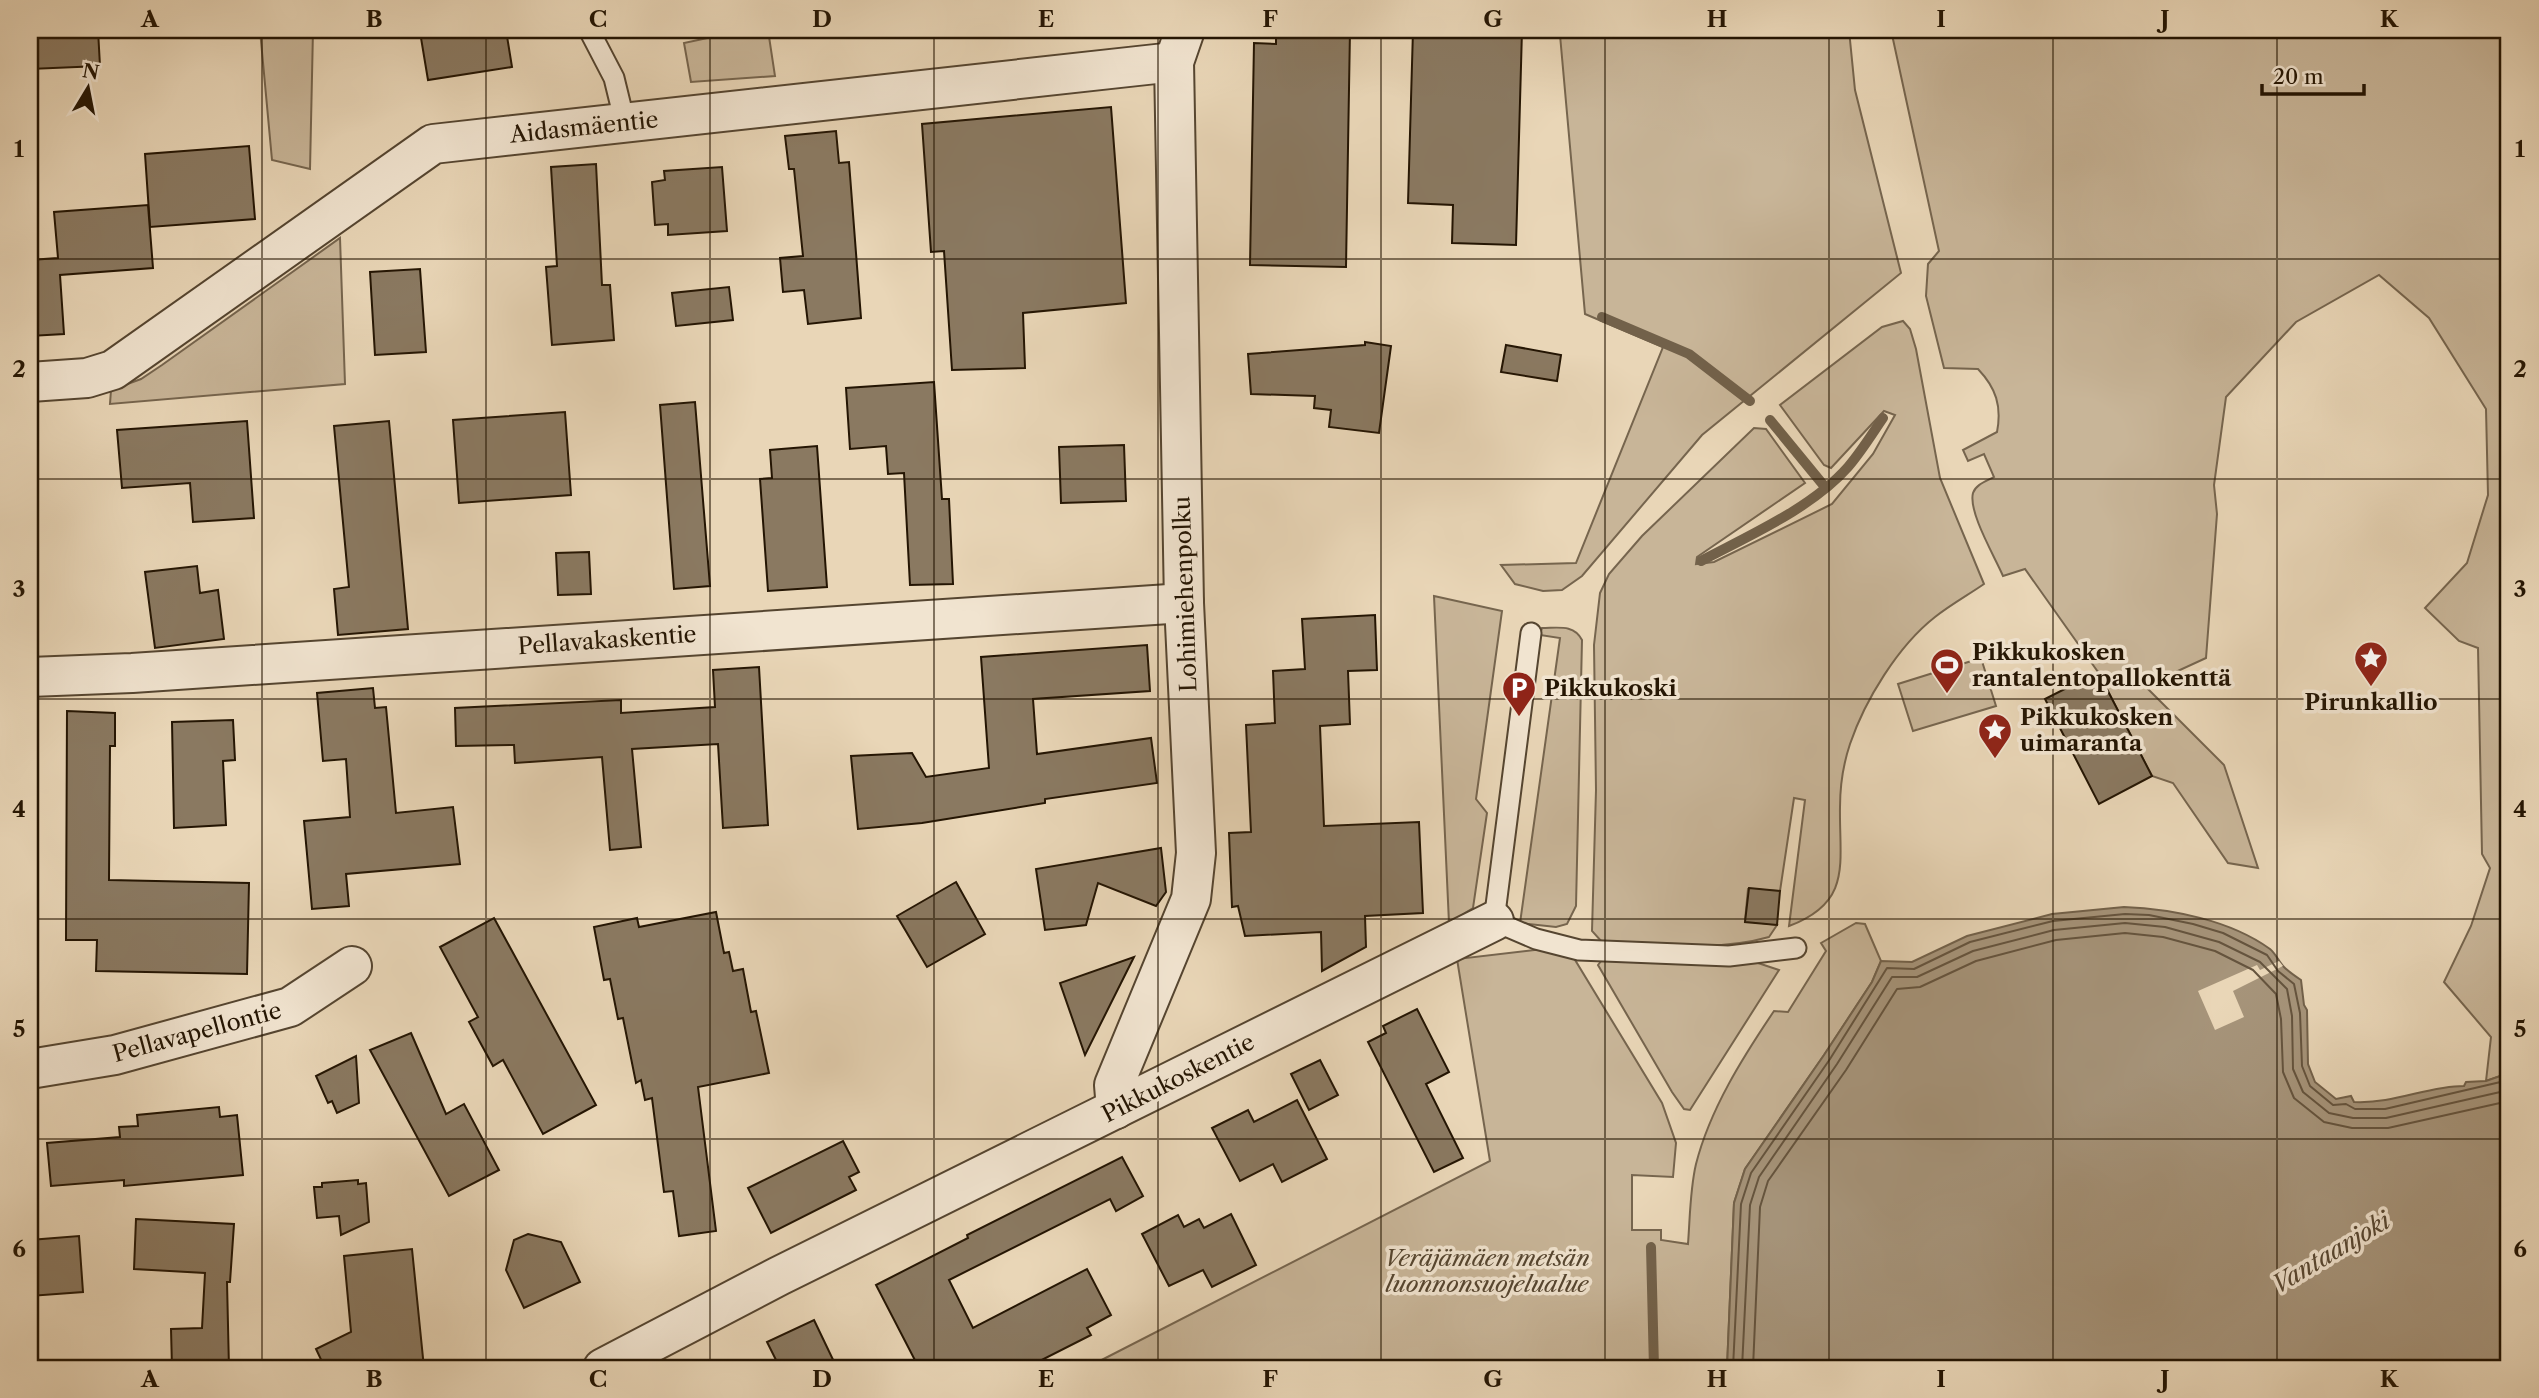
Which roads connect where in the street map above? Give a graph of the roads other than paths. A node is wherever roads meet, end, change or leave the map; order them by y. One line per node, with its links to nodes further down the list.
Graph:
1 (589, 30): 3 (lane)
2 (1179, 46): 3 (street, Aidasmäentie); 5 (street, Lohimiehenpolku)
3 (625, 122): 4 (street, Aidasmäentie)
4 (30, 382)
5 (1184, 603): 7 (street, Pellavakaskentie); 12 (street, Lohimiehenpolku)
6 (1531, 633): 8 (lane)
7 (30, 677)
8 (1494, 921): 9 (lane); 12 (street, Pikkukoskentie)
9 (1796, 948)
10 (352, 965): 11 (street, Pellavapellontie)
11 (30, 1069)
12 (1116, 1109): 13 (street, Pikkukoskentie)
13 (603, 1368)

